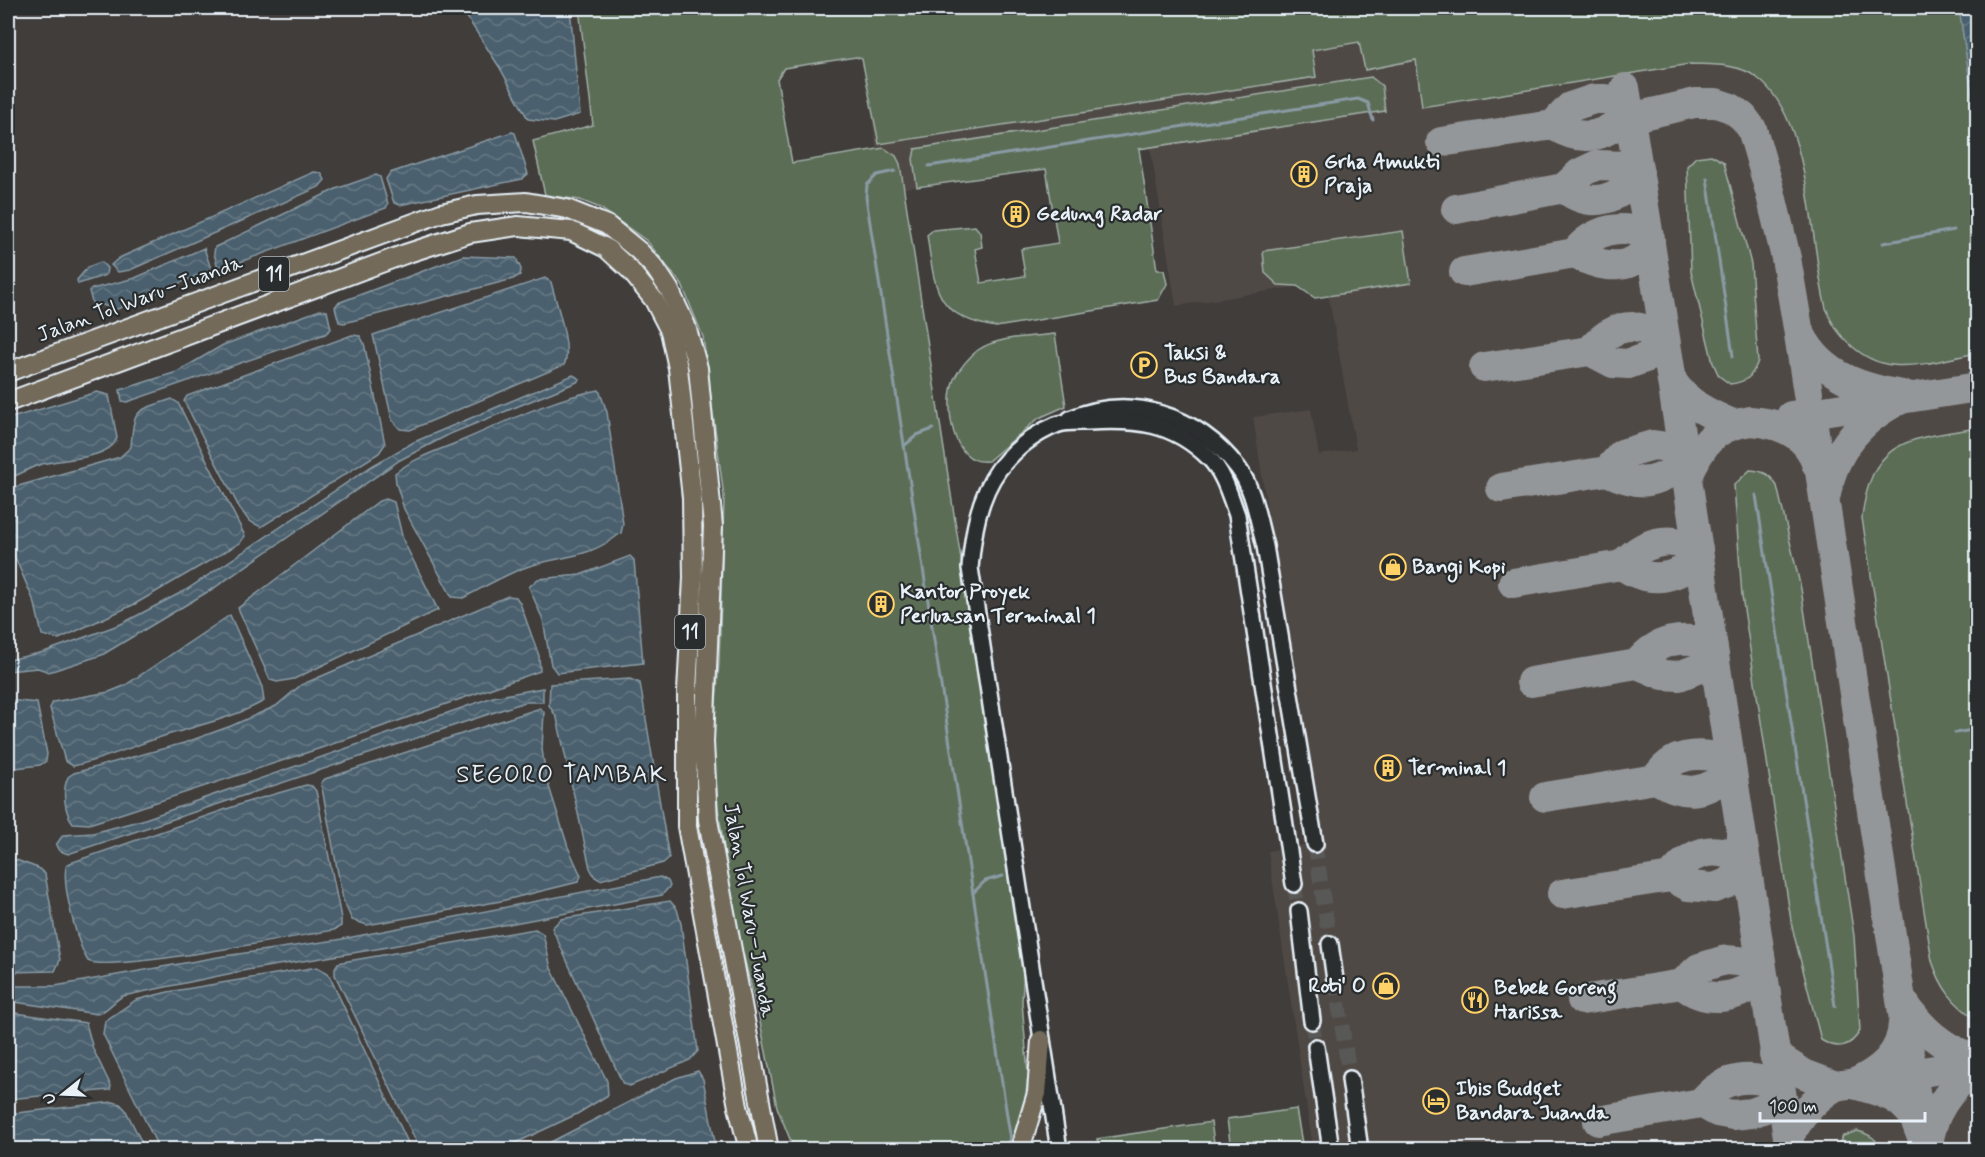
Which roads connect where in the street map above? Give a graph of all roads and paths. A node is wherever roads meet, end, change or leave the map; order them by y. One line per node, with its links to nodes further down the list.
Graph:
1 (8, 372): 16 (highway, Jalan Tol Waru–Juanda / 11)
2 (8, 402): 15 (highway, Jalan Tol Waru–Juanda / 11)
3 (1059, 423): 4 (street); 5 (street); 12 (street)
4 (1265, 546): 5 (street); 6 (street)
5 (1250, 591): 7 (street)
6 (1315, 844)
7 (1294, 884)
8 (1299, 911): 11 (street)
9 (1330, 944): 10 (street)
10 (1335, 980)
11 (1312, 1021)
12 (1041, 1040): 17 (highway); 18 (street)
13 (1316, 1047): 19 (street)
14 (1350, 1079): 20 (street)
15 (749, 1149)
16 (769, 1149)
17 (1020, 1149)
18 (1059, 1149)
19 (1330, 1149)
20 (1360, 1149)

